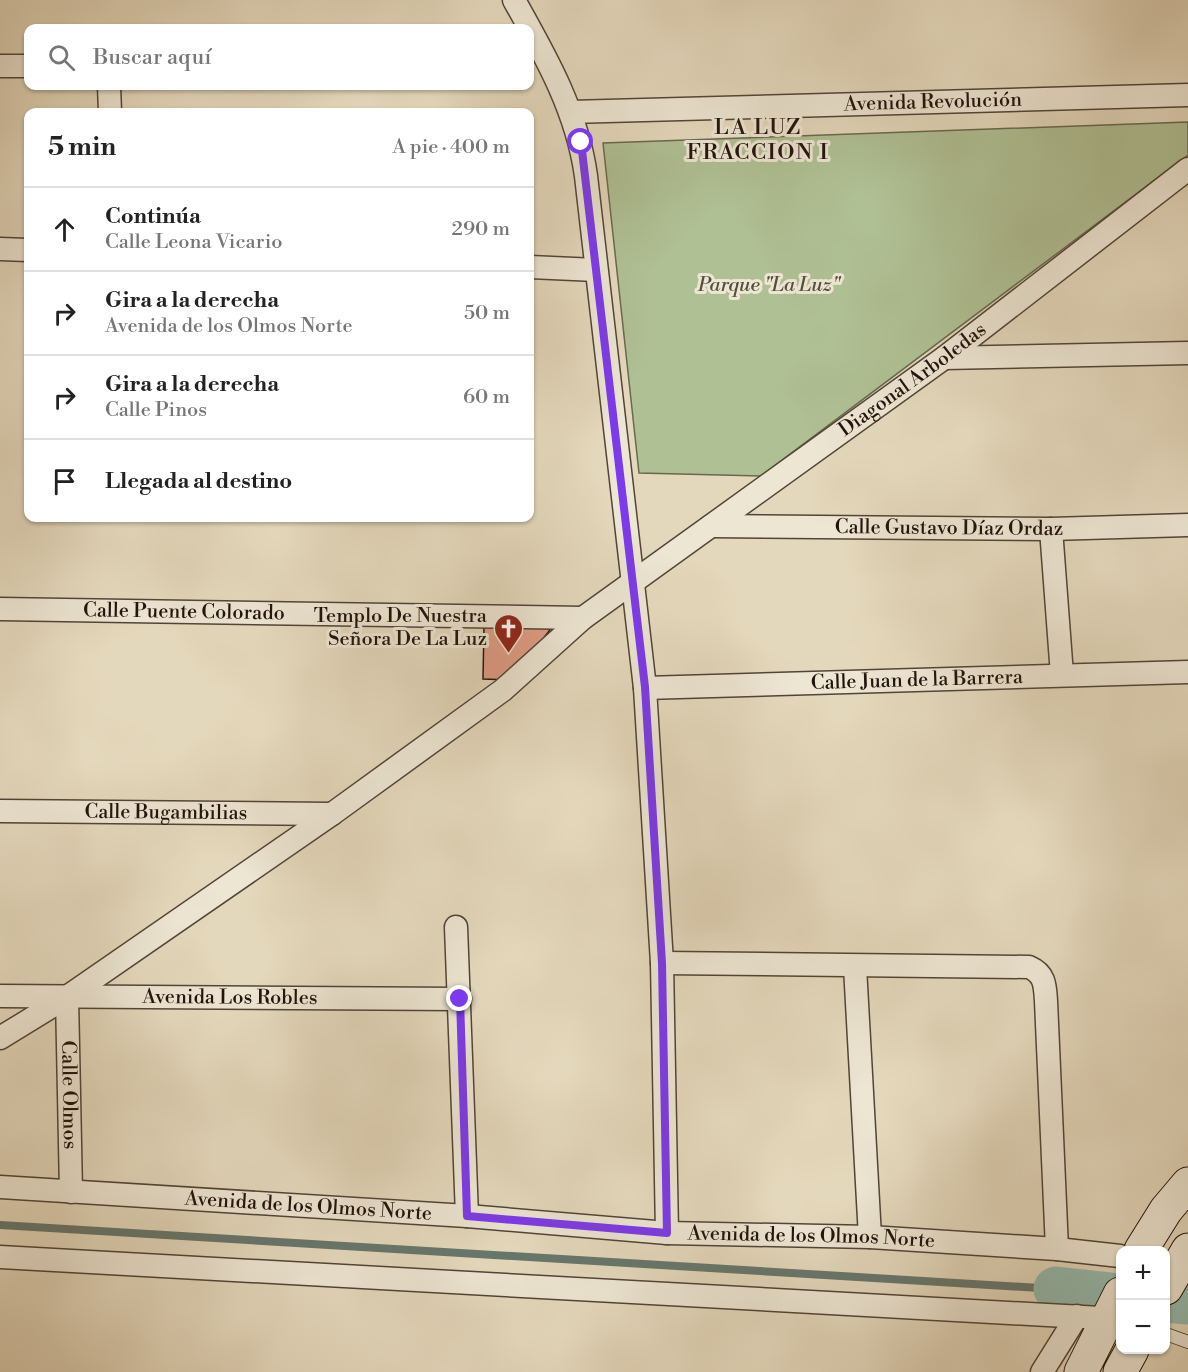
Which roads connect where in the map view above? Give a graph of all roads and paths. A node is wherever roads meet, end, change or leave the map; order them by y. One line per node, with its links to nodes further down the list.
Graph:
1 (514, 0): 2 (street)
2 (527, 24)
3 (534, 36): 7 (street)
4 (0, 66): 5 (street)
5 (24, 66)
6 (534, 70): 7 (street)
7 (553, 71): 11 (street)
8 (109, 90): 10 (street)
9 (1188, 95): 11 (street, Avenida Revolución)
10 (110, 108)
11 (570, 112): 16 (street)
12 (1188, 169): 18 (street, Diagonal Arboledas)
13 (0, 249): 14 (street)
14 (24, 250)
15 (534, 267): 16 (street)
16 (596, 270): 22 (street)
17 (1188, 354): 18 (street)
18 (944, 358): 20 (street, Diagonal Arboledas)
19 (1188, 525): 21 (street, Calle Gustavo Díaz Ordaz)
20 (711, 526): 21 (street, Calle Gustavo Díaz Ordaz); 22 (street, Diagonal Arboledas)
21 (1051, 529): 26 (street)
22 (634, 584): 24 (street, Diagonal Arboledas); 27 (street)
23 (0, 609): 24 (street, Calle Puente Colorado)
24 (584, 618): 29 (street, Diagonal Arboledas)
25 (1188, 672): 26 (street, Calle Juan de la Barrera)
26 (1062, 675): 27 (street, Calle Juan de la Barrera)
27 (645, 687): 31 (street)
28 (0, 812): 29 (street, Calle Bugambilias)
29 (332, 814): 34 (street, Diagonal Arboledas)
30 (456, 927): 35 (street)
31 (662, 963): 32 (street); 41 (street)
32 (855, 967): 42 (street); 44 (street)
33 (0, 996): 34 (street, Avenida Los Robles)
34 (67, 998): 35 (street, Avenida Los Robles); 36 (street, Diagonal Arboledas); 39 (street, Calle Olmos)
35 (460, 999): 40 (street)
36 (0, 1038)
37 (1188, 1184): 43 (main road)
38 (0, 1187): 39 (street, Avenida de los Olmos Norte)
39 (71, 1192): 40 (street, Avenida de los Olmos Norte)
40 (467, 1216): 41 (street, Avenida de los Olmos Norte)
41 (667, 1233): 42 (street, Avenida de los Olmos Norte)
42 (870, 1237): 44 (street, Avenida de los Olmos Norte)
43 (1144, 1246)
44 (1058, 1249): 45 (street, Avenida de los Olmos Norte)
45 (1116, 1256)
46 (0, 1257): 48 (street)
47 (1116, 1310): 48 (street); 53 (main road)
48 (1077, 1316): 52 (street)
49 (1170, 1335): 50 (lane)
50 (1188, 1342)
51 (1130, 1354): 54 (main road)
52 (1042, 1372)
53 (1081, 1372)
54 (1120, 1372)

